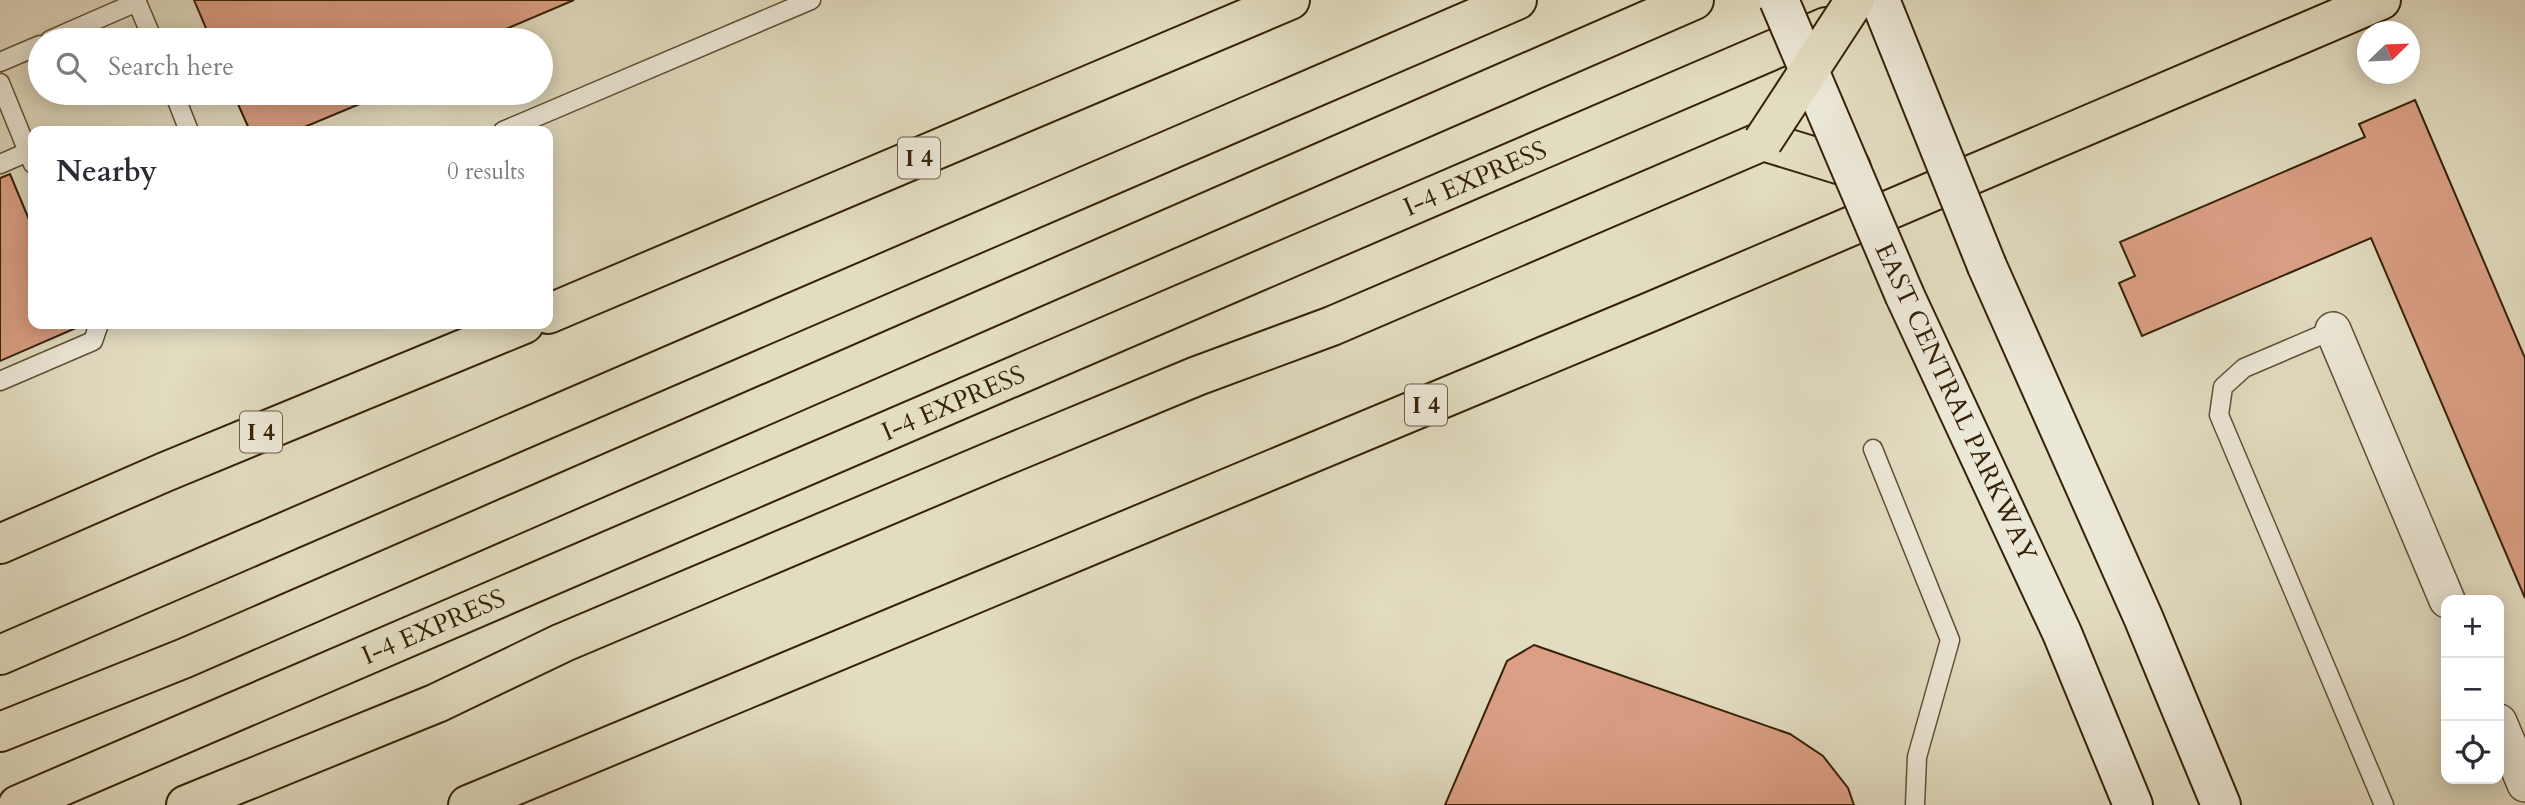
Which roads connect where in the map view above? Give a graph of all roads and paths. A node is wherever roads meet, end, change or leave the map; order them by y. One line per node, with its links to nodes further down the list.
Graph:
1 (811, 0): 19 (lane)
2 (1290, 0): 25 (highway, I 4)
3 (1517, 0): 33 (highway)
4 (1694, 0): 34 (highway)
5 (1779, 0): 15 (main road, EAST CENTRAL PARKWAY, bridge)
6 (1855, 0): 15 (highway, bridge)
7 (1880, 0): 42 (main road, bridge)
8 (1889, 0): 37 (highway, I-4 EXPRESS)
9 (2381, 0): 39 (highway, I 4)
10 (137, 1): 11 (lane); 12 (lane)
11 (77, 28)
12 (148, 28)
13 (28, 50): 14 (lane)
14 (0, 62)
15 (1810, 71): 20 (highway, bridge); 24 (main road, EAST CENTRAL PARKWAY, bridge)
16 (0, 83): 21 (lane)
17 (179, 105): 18 (lane)
18 (187, 126)
19 (515, 126)
20 (1763, 141): 24 (highway); 38 (highway)
21 (28, 151)
22 (28, 159): 23 (lane)
23 (0, 164)
24 (1851, 168): 41 (main road, EAST CENTRAL PARKWAY, bridge)
25 (553, 312)
26 (97, 329): 29 (lane)
27 (511, 329): 31 (highway, I 4)
28 (2333, 330): 32 (street); 43 (lane)
29 (0, 381)
30 (1873, 449): 40 (lane)
31 (0, 544)
32 (2445, 595)
33 (0, 655)
34 (0, 732)
35 (2504, 734): 36 (street)
36 (2525, 784)
37 (18, 805)
38 (186, 805)
39 (468, 805)
40 (1915, 805)
41 (2133, 805)
42 (2221, 805)
43 (2384, 805)

